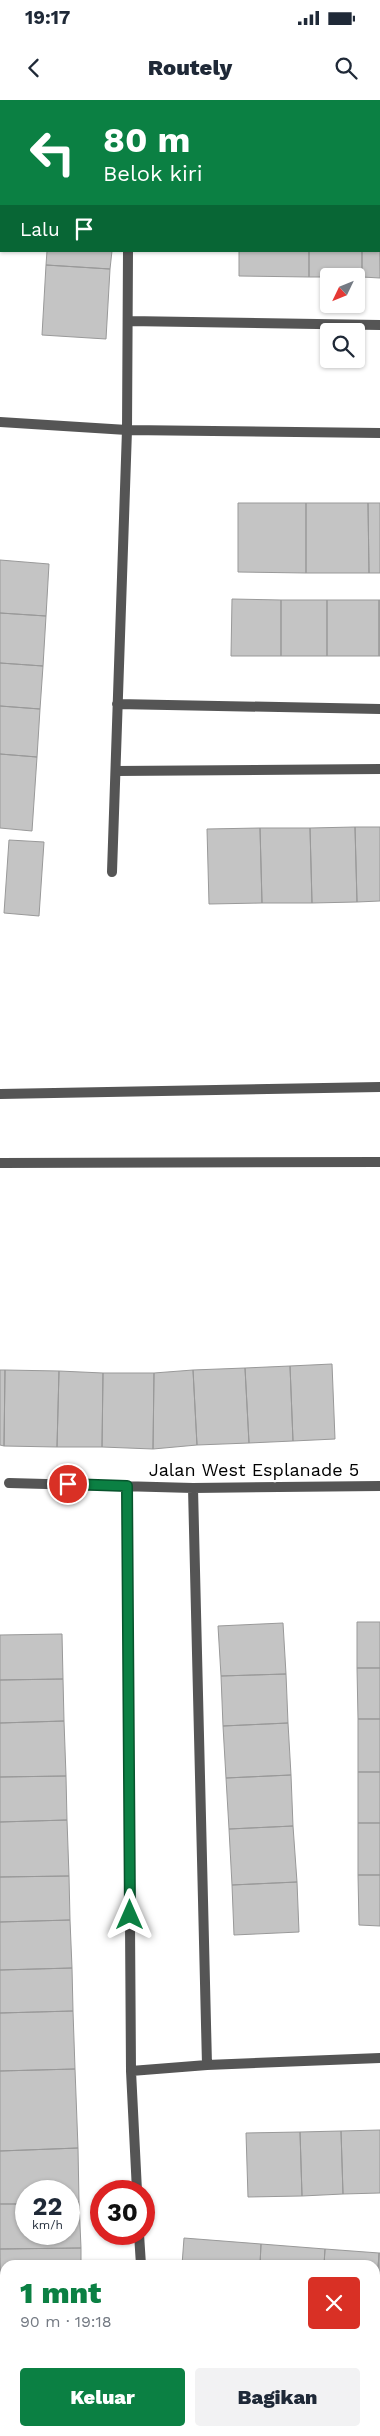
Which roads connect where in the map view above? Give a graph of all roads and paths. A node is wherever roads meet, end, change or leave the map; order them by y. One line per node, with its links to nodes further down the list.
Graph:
1 (128, 252): 2 (street)
2 (128, 321): 3 (street); 5 (street)
3 (380, 325)
4 (0, 422): 5 (street)
5 (126, 430): 6 (street); 7 (street)
6 (380, 433)
7 (117, 704): 8 (street); 10 (street)
8 (380, 709)
9 (380, 769): 10 (street)
10 (116, 770): 11 (street)
11 (112, 872)
12 (380, 1087): 13 (street)
13 (0, 1094)
14 (380, 1162): 15 (street)
15 (0, 1163)
16 (9, 1483): 17 (street, Jalan West Esplanade 5)
17 (127, 1486): 19 (street, Jalan West Esplanade 5); 22 (street)
18 (380, 1486): 19 (street, Jalan West Esplanade 5)
19 (194, 1488): 21 (street)
20 (380, 2058): 21 (street)
21 (207, 2065): 22 (street)
22 (131, 2071): 23 (street)
23 (136, 2180)
24 (140, 2245): 25 (street)
25 (141, 2260)

